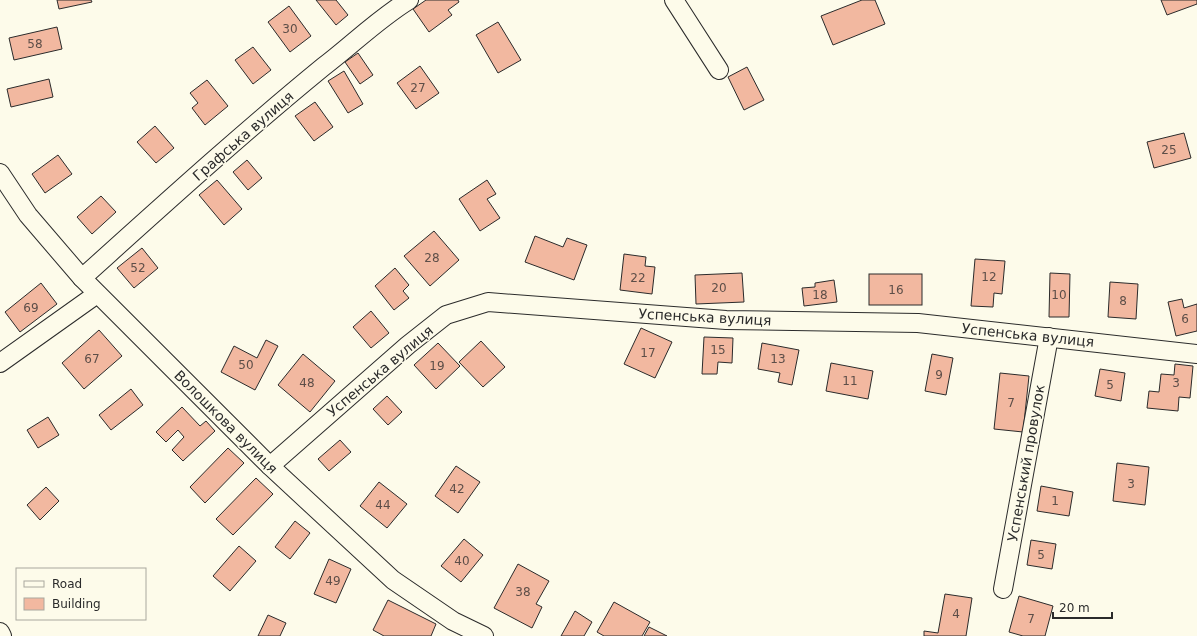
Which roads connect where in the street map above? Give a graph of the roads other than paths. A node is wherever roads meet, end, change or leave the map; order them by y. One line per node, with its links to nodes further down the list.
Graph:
1 (409, 0): 3 (street, Графська вулиця)
2 (674, 0): 4 (street)
3 (385, 6): 6 (street, Графська вулиця)
4 (719, 70)
5 (0, 173): 6 (street, Волошкова вулиця)
6 (82, 278): 7 (street, Волошкова вулиця)
7 (97, 294): 10 (street); 11 (street, Волошкова вулиця)
8 (1049, 337): 9 (street, Успенська вулиця); 11 (street, Успенська вулиця); 12 (street, Успенський провулок)
9 (1197, 354)
10 (0, 363)
11 (270, 466): 15 (street, Волошкова вулиця)
12 (1003, 589)
13 (0, 632): 14 (street)
14 (2, 636)
15 (484, 636)

